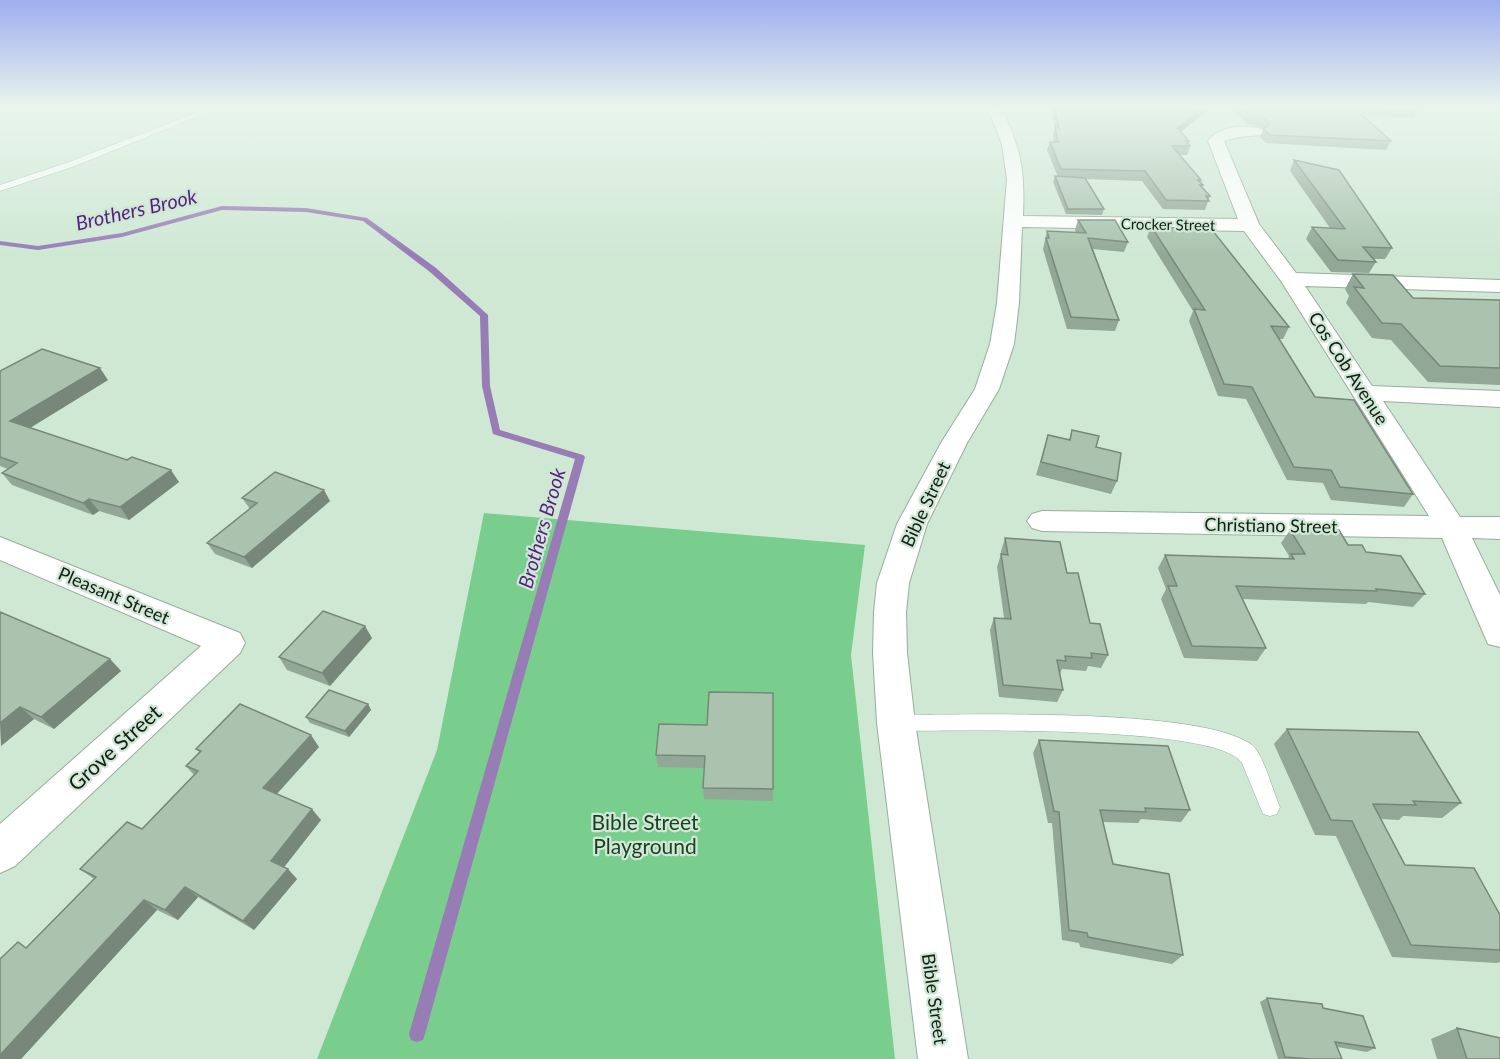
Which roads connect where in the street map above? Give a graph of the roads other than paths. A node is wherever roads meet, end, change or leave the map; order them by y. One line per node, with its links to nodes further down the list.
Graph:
1 (91, 156): 4 (lane)
2 (1014, 156): 5 (street, Bible Street)
3 (1222, 156): 6 (street, Cos Cob Avenue)
4 (0, 188)
5 (1014, 221): 6 (street, Crocker Street); 17 (street, Bible Street)
6 (1250, 225): 7 (street, Cos Cob Avenue)
7 (1290, 279): 8 (street); 9 (street, Cos Cob Avenue)
8 (1500, 286)
9 (1366, 393): 10 (street); 12 (street, Cos Cob Avenue)
10 (1500, 399)
11 (1042, 520): 12 (street, Christiano Street)
12 (1452, 528): 13 (street, Christiano Street); 15 (street, Cos Cob Avenue)
13 (1500, 528)
14 (0, 548): 16 (street, Pleasant Street)
15 (1500, 634)
16 (228, 643): 19 (street, Grove Street)
17 (896, 723): 18 (lane); 20 (street, Bible Street)
18 (1270, 807)
19 (0, 852)
20 (943, 1059)

